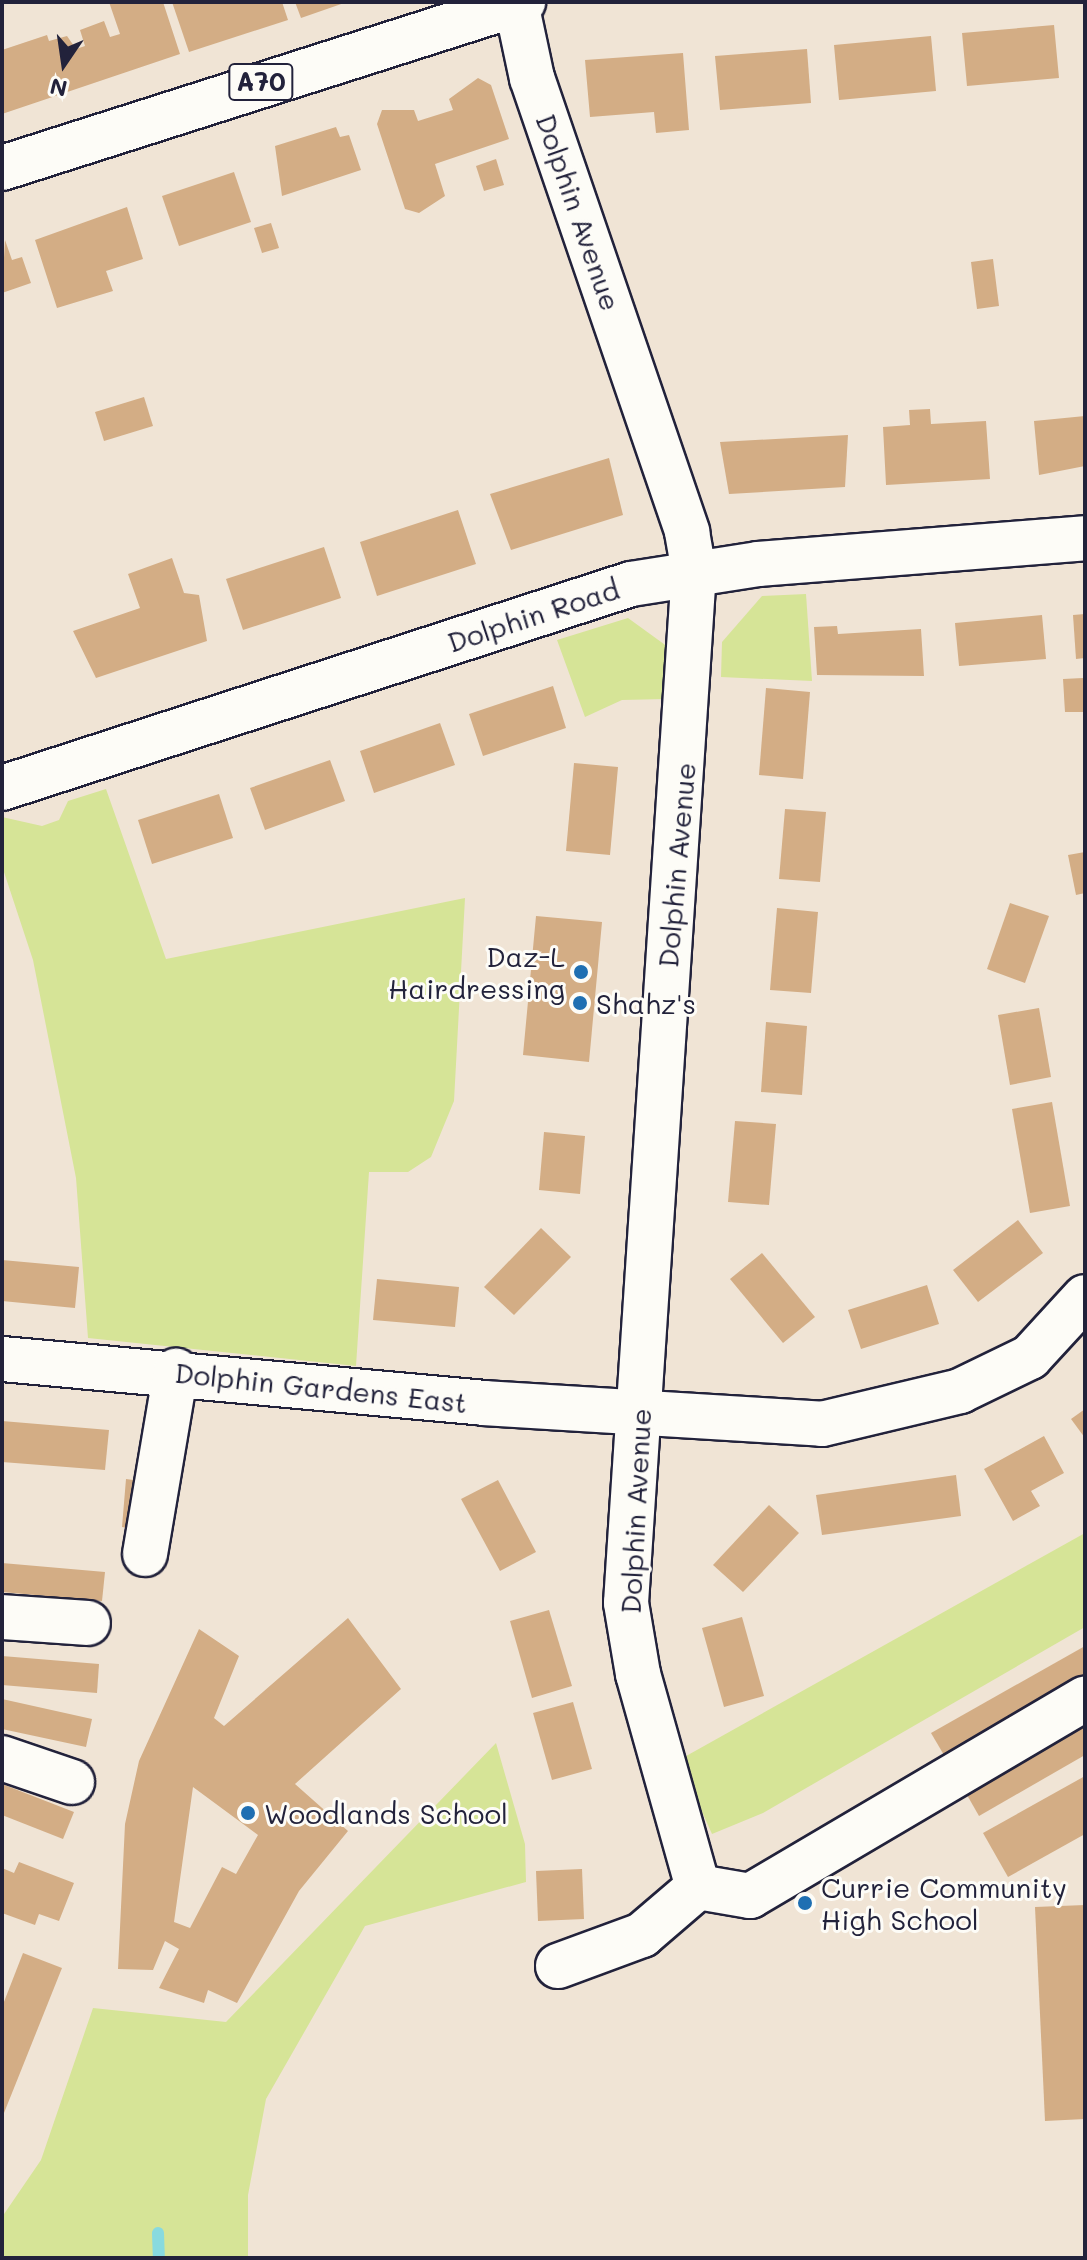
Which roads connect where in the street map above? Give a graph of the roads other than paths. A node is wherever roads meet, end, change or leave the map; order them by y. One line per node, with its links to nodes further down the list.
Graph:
1 (523, 2): 2 (street, A70)
2 (516, 3): 3 (street, A70); 5 (street, Dolphin Avenue)
3 (2, 168)
4 (1085, 538): 5 (street, Dolphin Road)
5 (694, 571): 6 (street, Dolphin Road); 10 (street, Dolphin Avenue)
6 (2, 788)
7 (1085, 1297): 10 (street, Dolphin Gardens East)
8 (2, 1359): 9 (street, Dolphin Gardens East)
9 (176, 1371): 10 (street, Dolphin Gardens East); 11 (street)
10 (639, 1414): 17 (street, Dolphin Avenue)
11 (145, 1554)
12 (2, 1617): 13 (street)
13 (88, 1623)
14 (1085, 1699): 17 (street)
15 (2, 1758): 16 (street)
16 (72, 1782)
17 (698, 1887): 18 (street)
18 (558, 1966)

